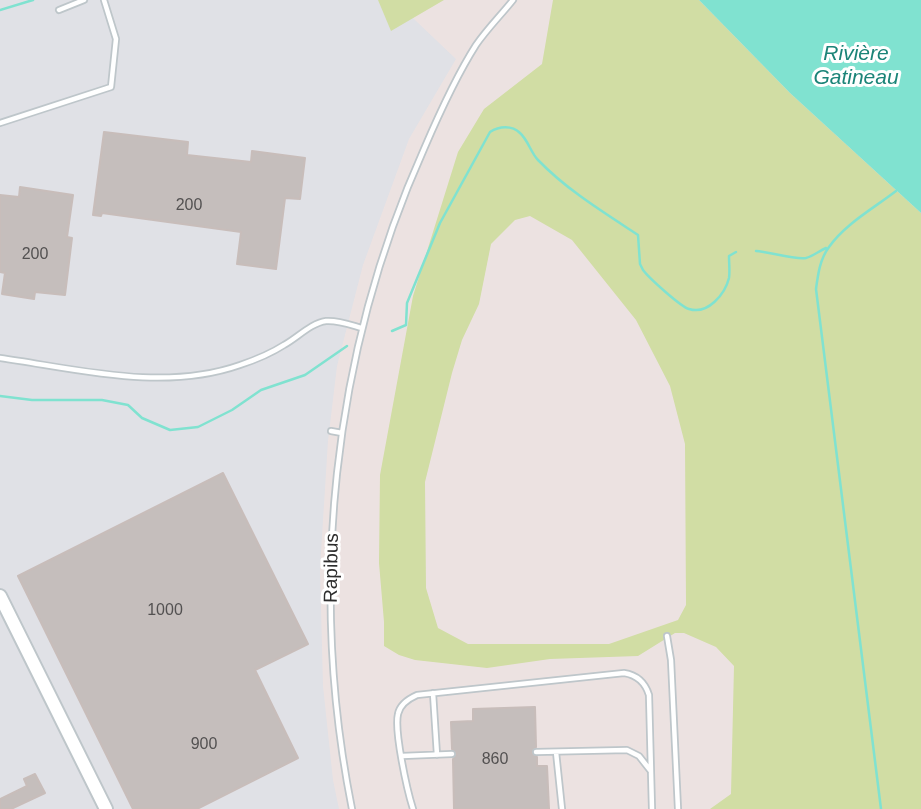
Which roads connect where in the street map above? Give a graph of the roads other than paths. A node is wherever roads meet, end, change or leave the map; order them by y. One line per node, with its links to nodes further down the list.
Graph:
1 (84, 0): 4 (lane)
2 (104, 0): 5 (lane)
3 (513, 0): 6 (lane, Rapibus)
4 (59, 10)
5 (0, 123)
6 (362, 328): 7 (lane); 9 (lane, Rapibus)
7 (0, 358)
8 (331, 431): 9 (lane)
9 (342, 433): 20 (lane, Rapibus)
10 (0, 596): 19 (street)
11 (667, 636): 24 (lane)
12 (433, 693): 16 (lane); 17 (lane); 18 (lane)
13 (536, 752): 14 (lane)
14 (556, 752): 18 (lane); 22 (lane)
15 (452, 754): 16 (lane)
16 (437, 755): 17 (lane)
17 (402, 756): 21 (lane)
18 (651, 772): 23 (lane)
19 (106, 809)
20 (352, 809)
21 (412, 809)
22 (562, 809)
23 (652, 809)
24 (678, 809)

